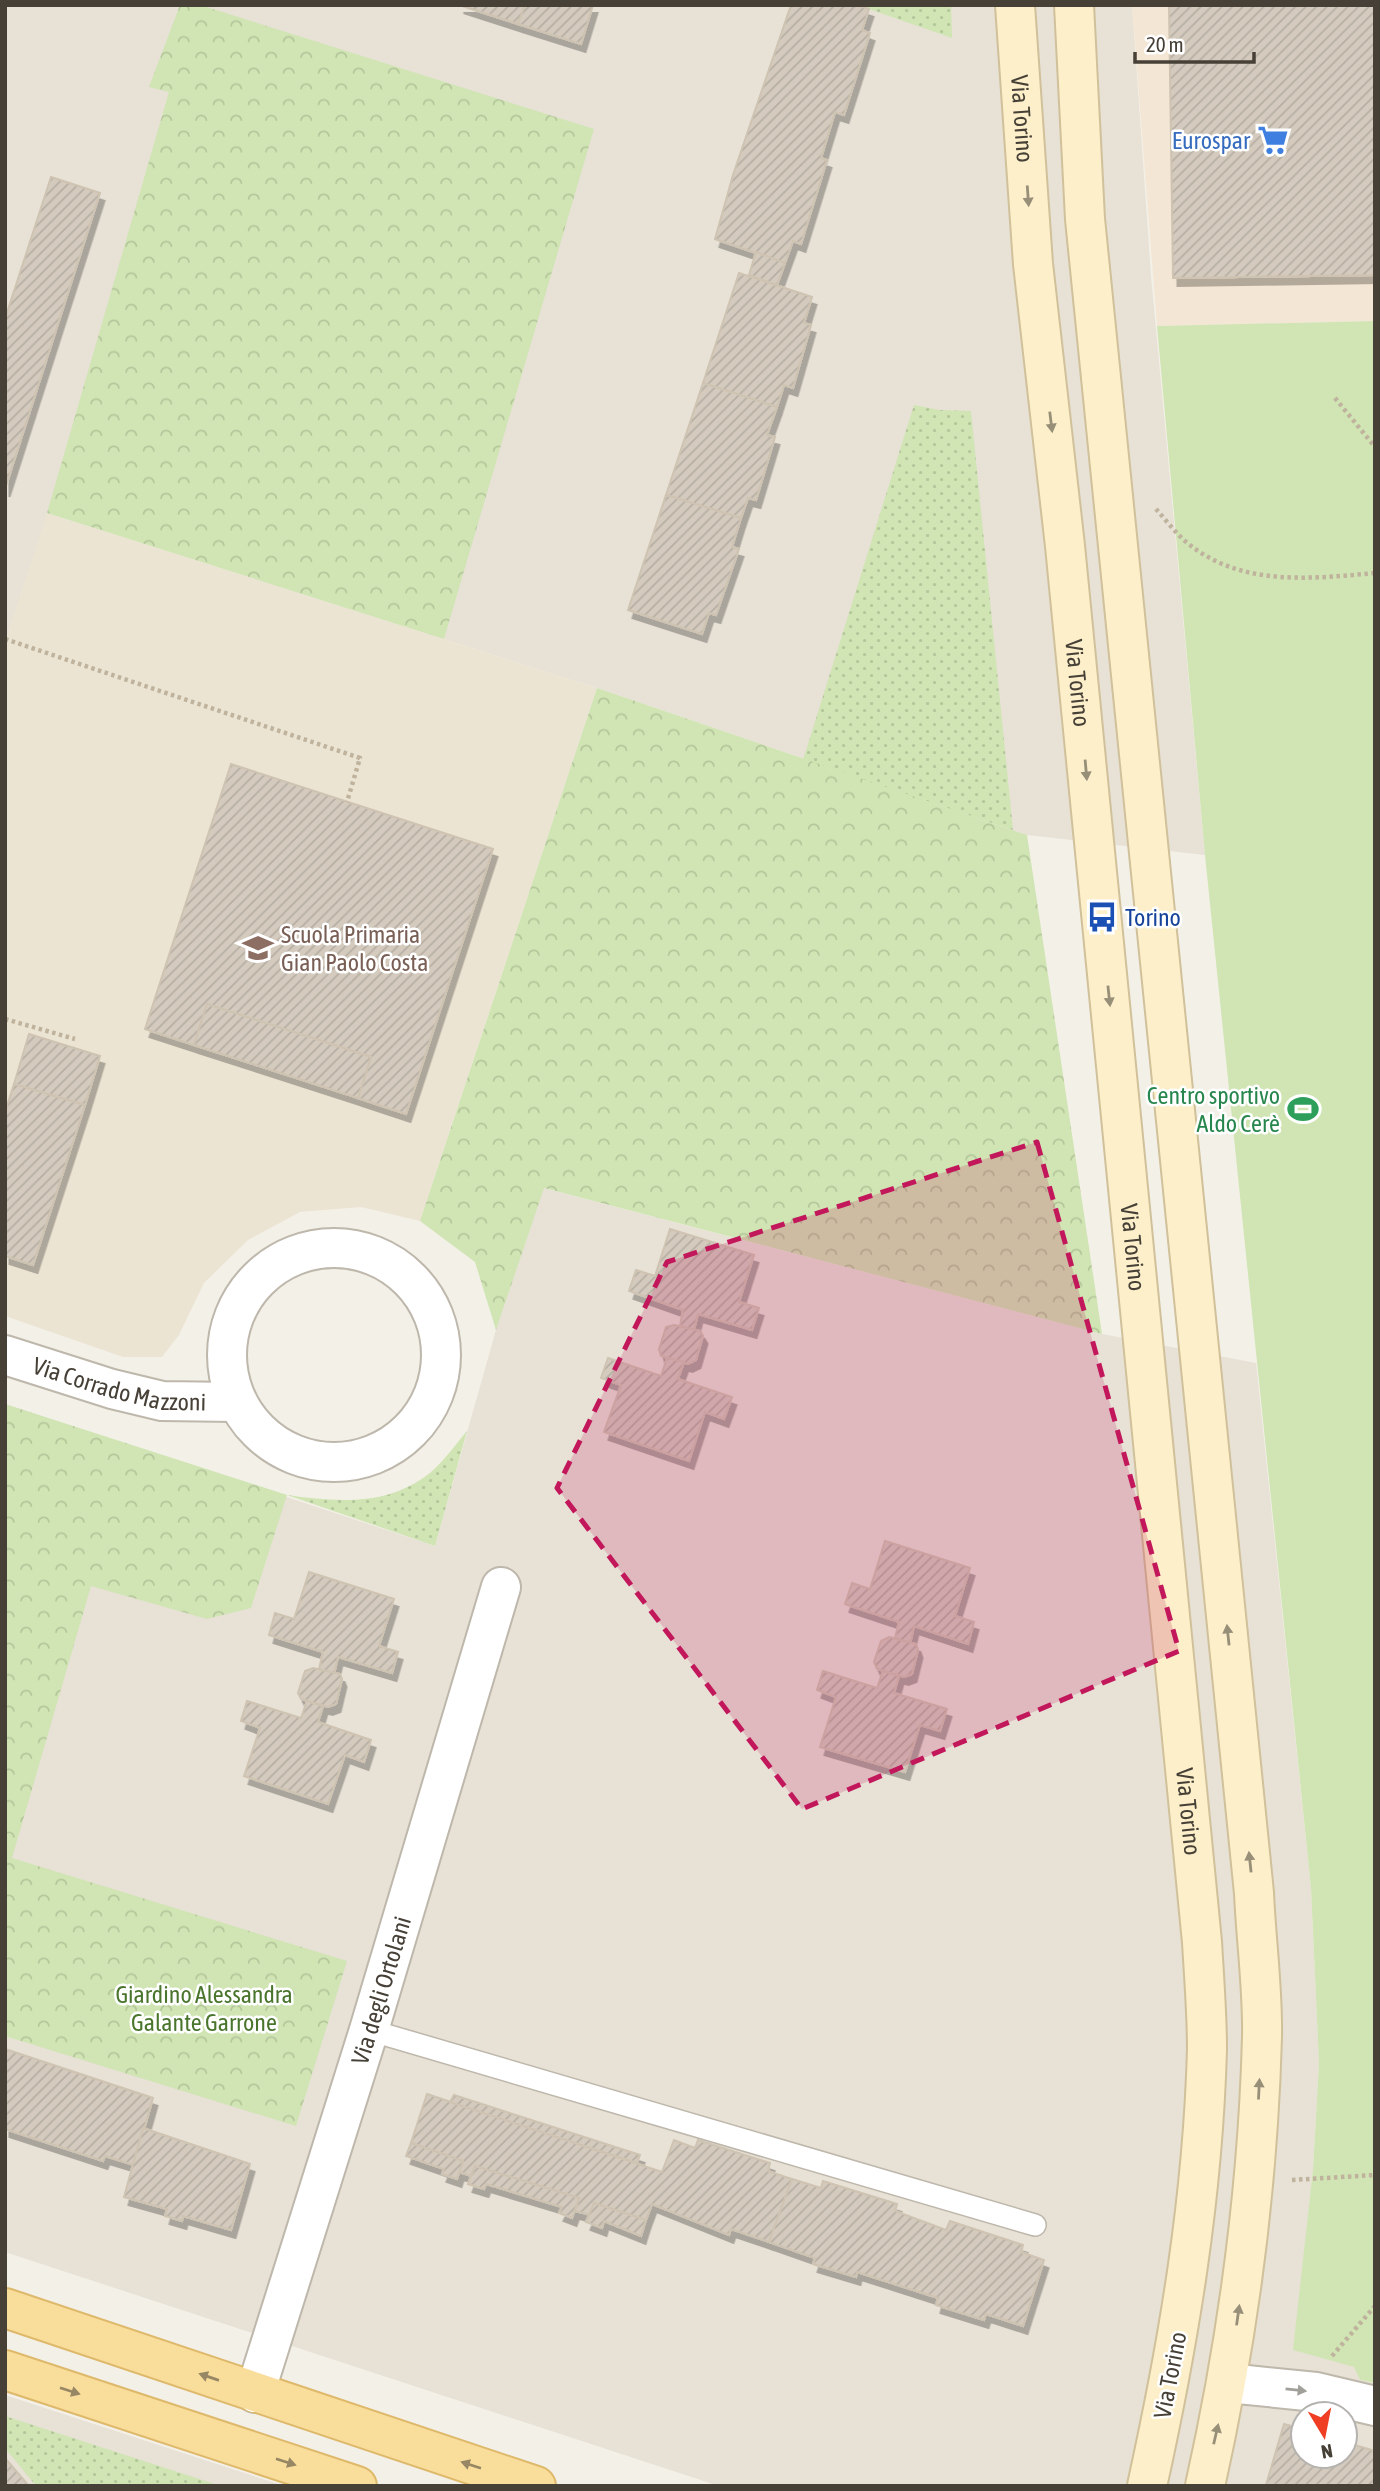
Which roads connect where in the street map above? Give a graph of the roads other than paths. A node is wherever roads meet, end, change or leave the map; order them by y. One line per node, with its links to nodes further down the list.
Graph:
1 (1015, 5): 15 (main road, Via Torino, one-way to 15)
2 (1074, 5): 10 (main road, one-way to 2)
3 (5, 1355): 4 (street, Via Corrado Mazzoni)
4 (236, 1402): 4 (street, Via Corrado Mazzoni)
5 (501, 1587): 6 (street, Via degli Ortolani)
6 (369, 2030): 7 (lane); 11 (street, Via degli Ortolani)
7 (1035, 2225)
8 (5, 2308): 11 (main road, one-way to 8)
9 (5, 2370): 13 (main road, one-way to 13)
10 (1228, 2383): 12 (street, one-way to 12); 16 (main road, one-way to 10)
11 (255, 2393): 14 (main road, one-way to 11)
12 (1375, 2406)
13 (357, 2486)
14 (536, 2486)
15 (1147, 2486)
16 (1205, 2486)

